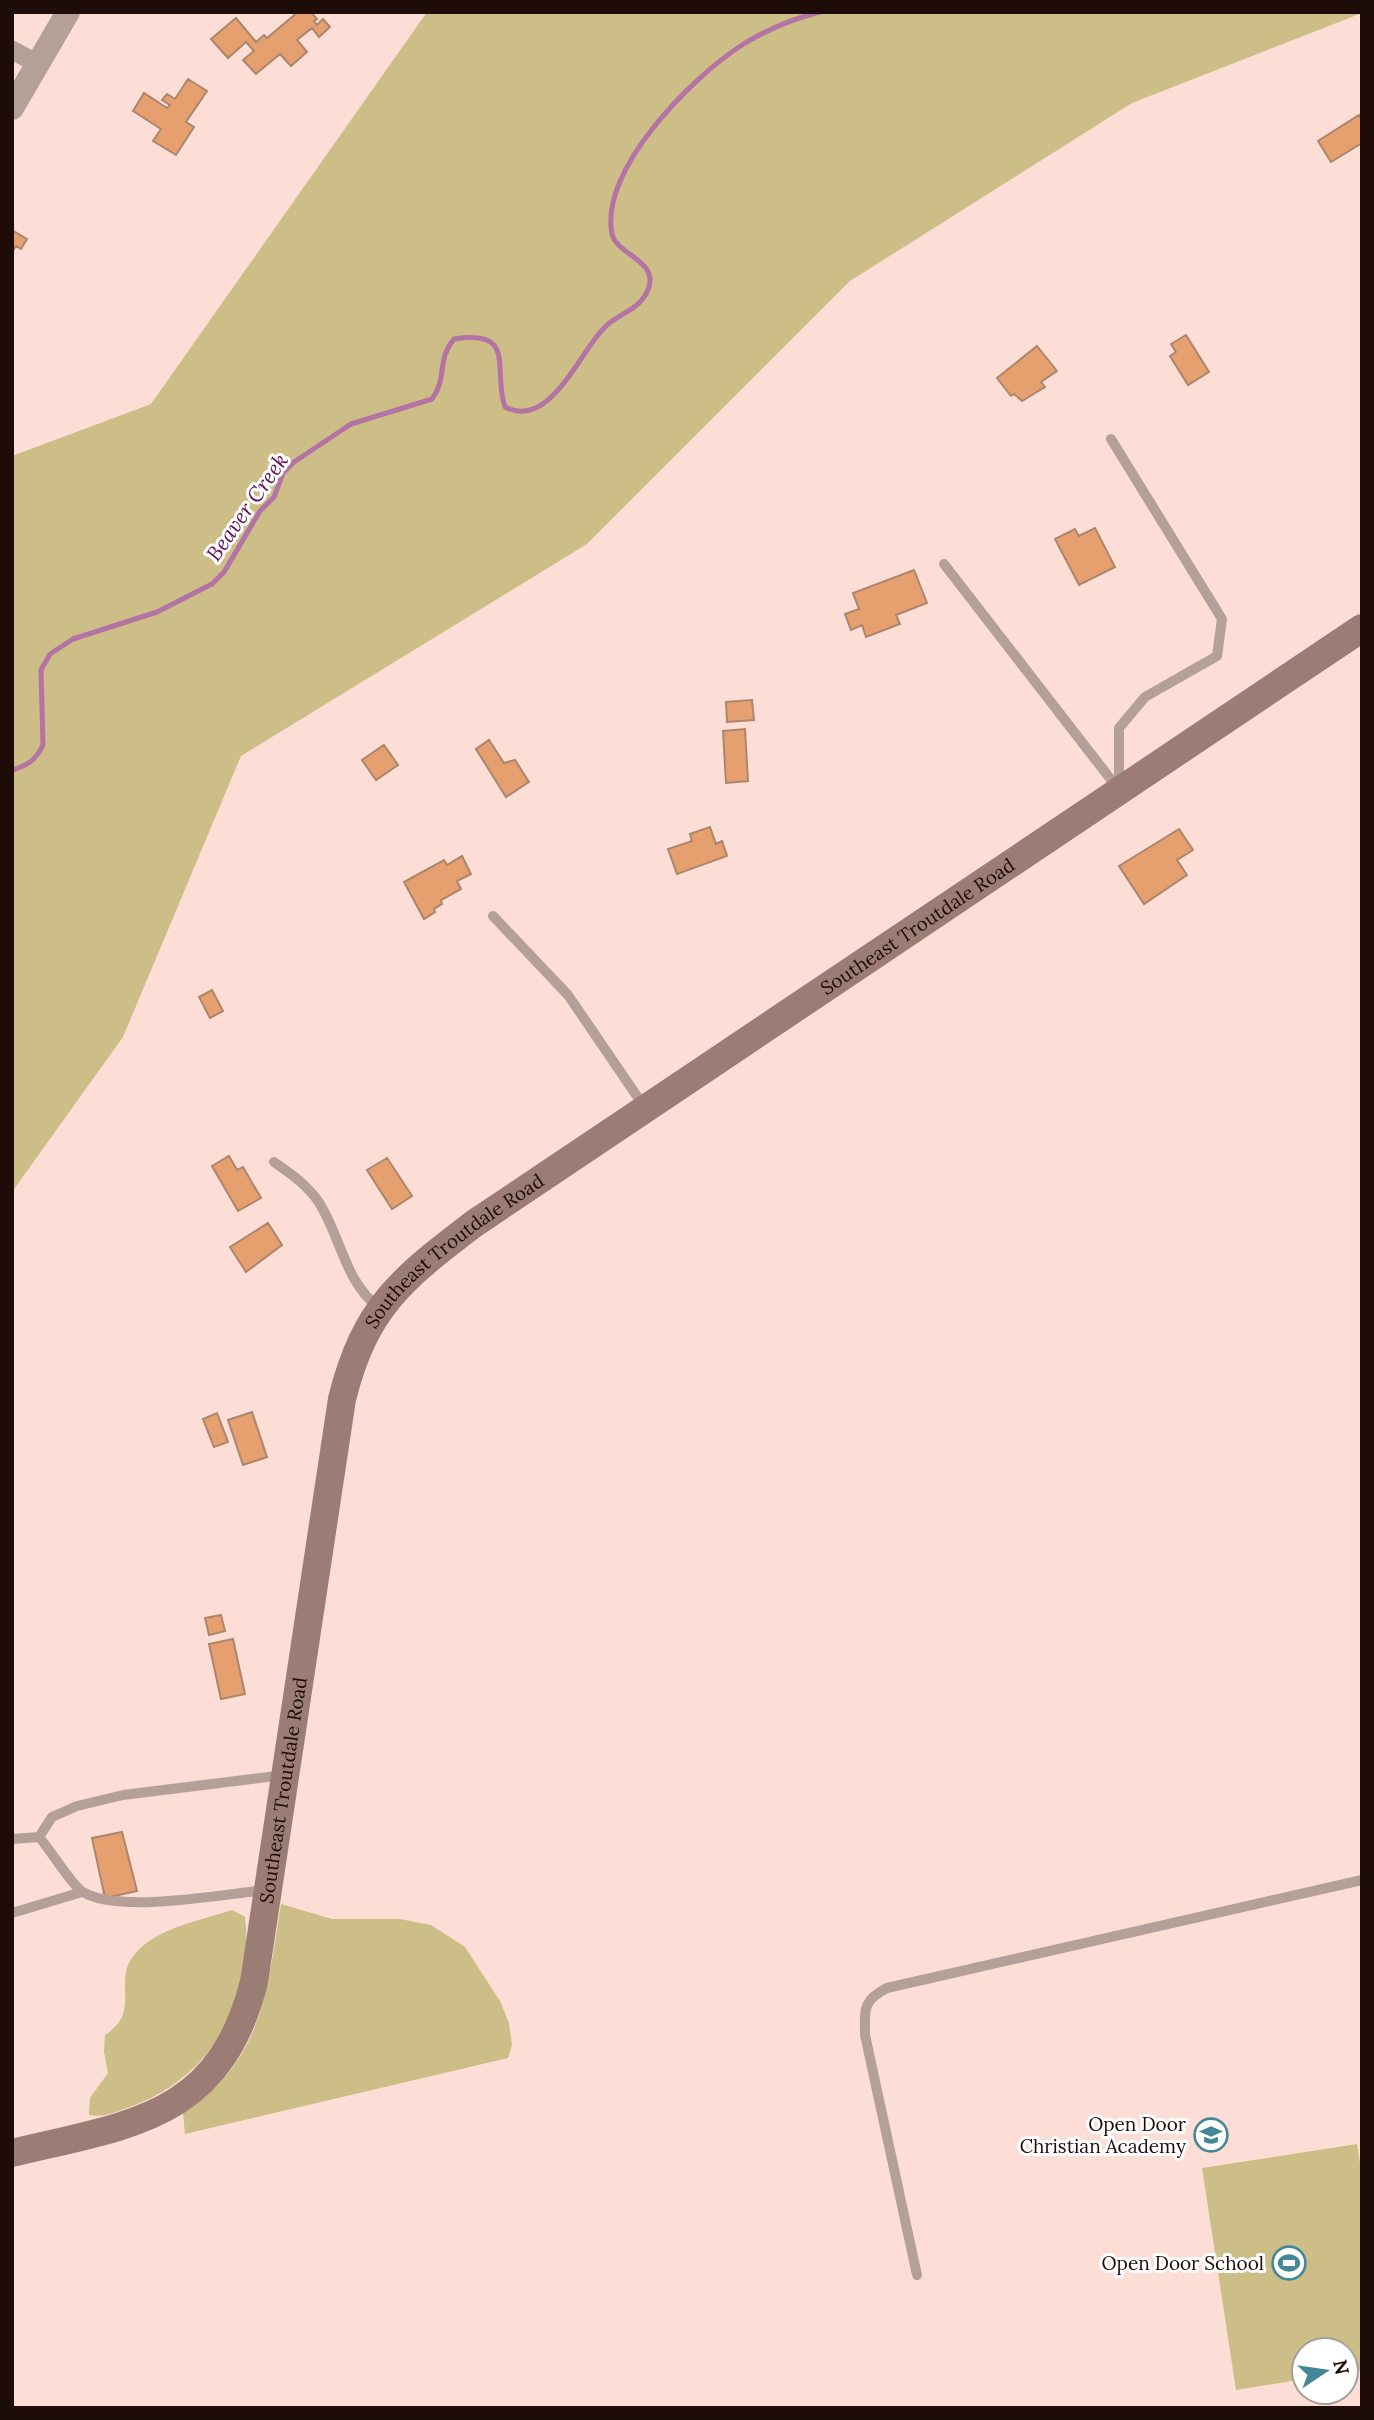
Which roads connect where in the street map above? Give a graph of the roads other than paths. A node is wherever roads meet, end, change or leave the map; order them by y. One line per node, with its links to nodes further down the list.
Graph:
1 (68, 12): 3 (street)
2 (12, 50): 3 (street)
3 (38, 64): 4 (street)
4 (12, 108)
5 (1111, 439): 8 (lane)
6 (944, 564): 8 (lane)
7 (1362, 628): 8 (main road, Southeast Troutdale Road)
8 (1119, 790): 10 (main road, Southeast Troutdale Road)
9 (493, 916): 10 (lane)
10 (646, 1109): 12 (main road, Southeast Troutdale Road)
11 (274, 1163): 12 (lane)
12 (379, 1308): 13 (main road, Southeast Troutdale Road)
13 (285, 1775): 14 (lane); 17 (main road, Southeast Troutdale Road)
14 (39, 1837): 15 (lane); 18 (lane)
15 (12, 1839)
16 (1362, 1880): 21 (lane)
17 (268, 1889): 18 (lane); 20 (main road, Southeast Troutdale Road)
18 (82, 1892): 19 (lane)
19 (12, 1913)
20 (12, 2152)
21 (918, 2275)

